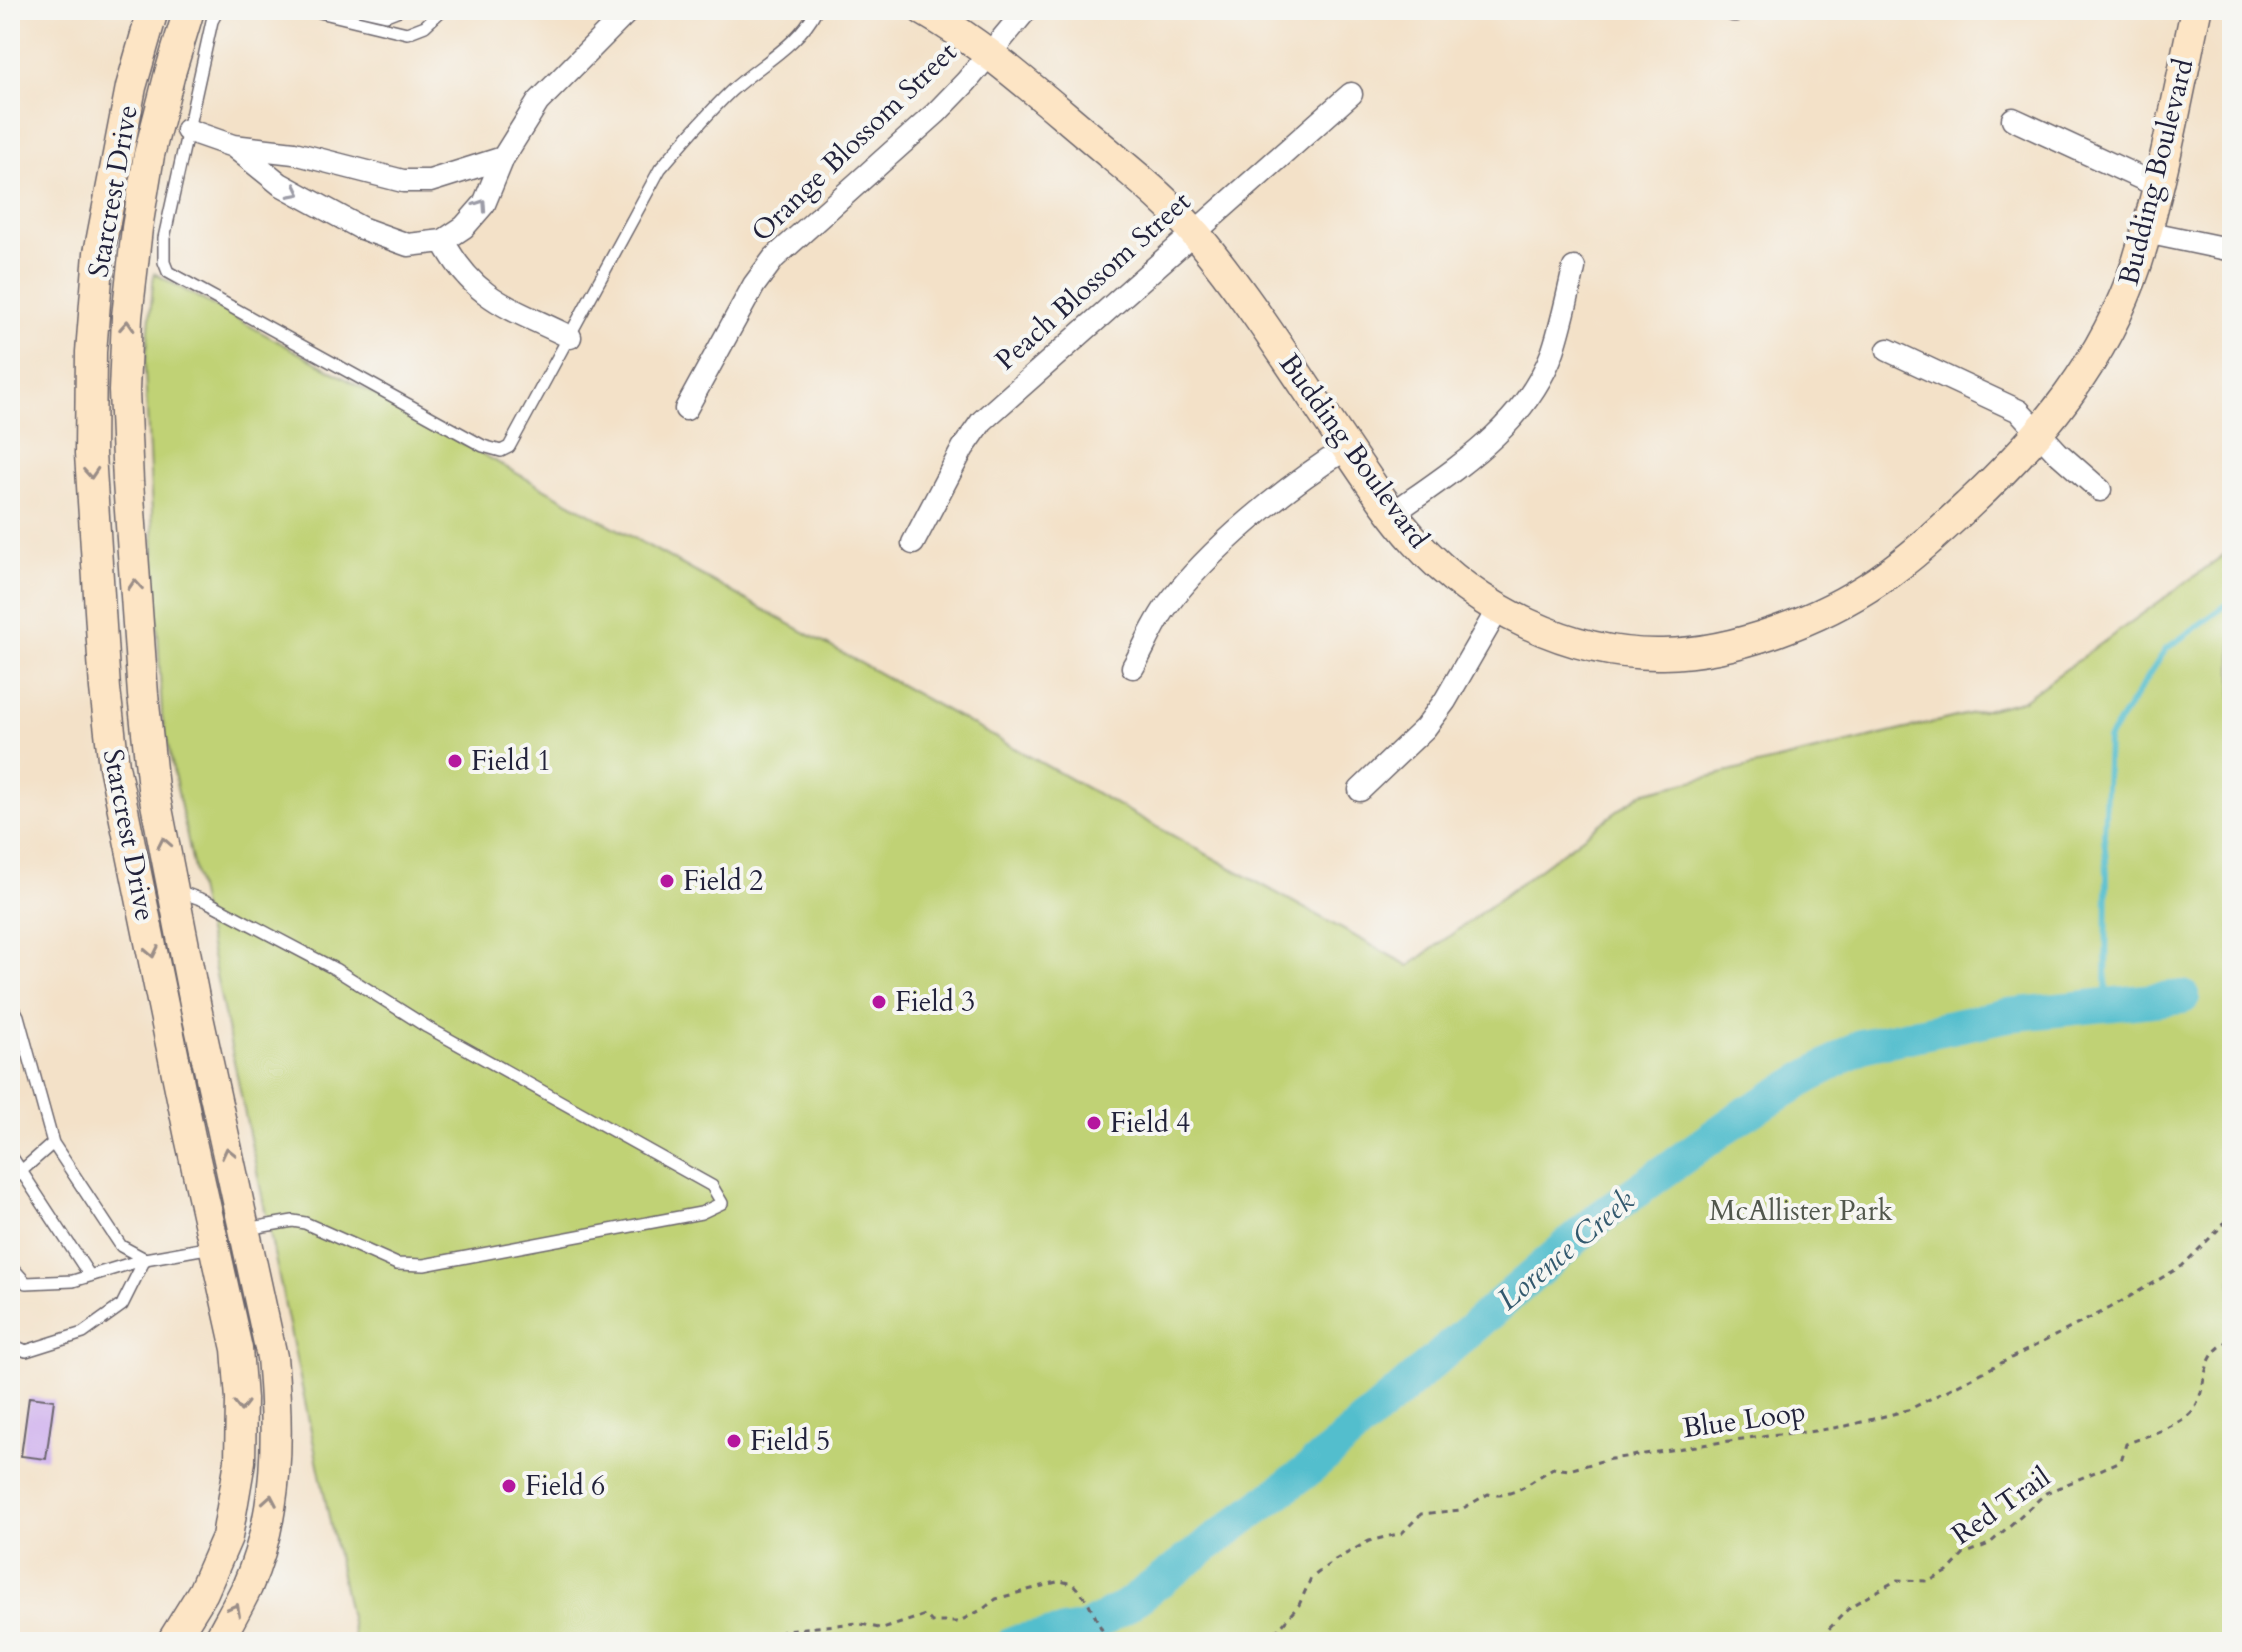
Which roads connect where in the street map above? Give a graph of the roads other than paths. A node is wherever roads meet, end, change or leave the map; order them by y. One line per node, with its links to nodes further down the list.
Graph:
1 (153, 10): 27 (main road, Starcrest Drive)
2 (189, 10): 31 (main road, Starcrest Drive, one-way to 2)
3 (218, 10): 16 (lane)
4 (311, 10): 7 (lane)
5 (364, 10): 6 (lane)
6 (399, 10)
7 (442, 10)
8 (629, 10): 18 (street)
9 (816, 10): 25 (lane)
10 (923, 10): 13 (main road, Budding Boulevard)
11 (1026, 10): 13 (street, Orange Blossom Street)
12 (2196, 10): 19 (main road, Budding Boulevard)
13 (989, 52): 20 (main road, Budding Boulevard); 28 (street, Orange Blossom Street)
14 (1351, 94): 20 (street, Peach Blossom Street)
15 (2013, 119): 19 (street)
16 (187, 130): 17 (street); 25 (lane)
17 (233, 146): 18 (street); 22 (street, one-way to 22)
18 (503, 158): 22 (street, one-way to 18)
19 (2158, 186): 21 (main road, Budding Boulevard)
20 (1193, 232): 30 (main road, Budding Boulevard); 34 (street, Peach Blossom Street)
21 (2146, 232): 23 (street); 29 (main road, Budding Boulevard)
22 (443, 241): 25 (street)
23 (2232, 250)
24 (1574, 268): 33 (street)
25 (570, 337)
26 (1888, 350): 29 (street)
27 (91, 352): 31 (main road); 45 (main road, Starcrest Drive, one-way to 45)
28 (686, 409)
29 (2039, 434): 32 (street); 35 (main road, Budding Boulevard)
30 (1347, 448): 33 (main road, Budding Boulevard); 36 (street)
31 (128, 482): 38 (main road, Starcrest Drive, one-way to 31)
32 (2100, 490)
33 (1392, 514): 35 (main road, Budding Boulevard)
34 (913, 543)
35 (1498, 609): 37 (street)
36 (1133, 667)
37 (1360, 790)
38 (174, 890): 44 (main road, Starcrest Drive, one-way to 38); 44 (lane)
39 (10, 1001): 40 (lane)
40 (53, 1143): 42 (lane); 46 (lane)
41 (10, 1154): 42 (lane)
42 (22, 1170): 43 (lane); 48 (lane)
43 (10, 1181)
44 (246, 1229): 50 (main road, Starcrest Drive)
45 (217, 1247): 46 (lane); 50 (main road); 51 (main road, Starcrest Drive, one-way to 51)
46 (145, 1259): 48 (lane); 49 (lane)
47 (10, 1265): 48 (lane)
48 (90, 1276)
49 (10, 1344)
50 (277, 1411): 52 (main road, Starcrest Drive, one-way to 50)
51 (172, 1642)
52 (218, 1642)

